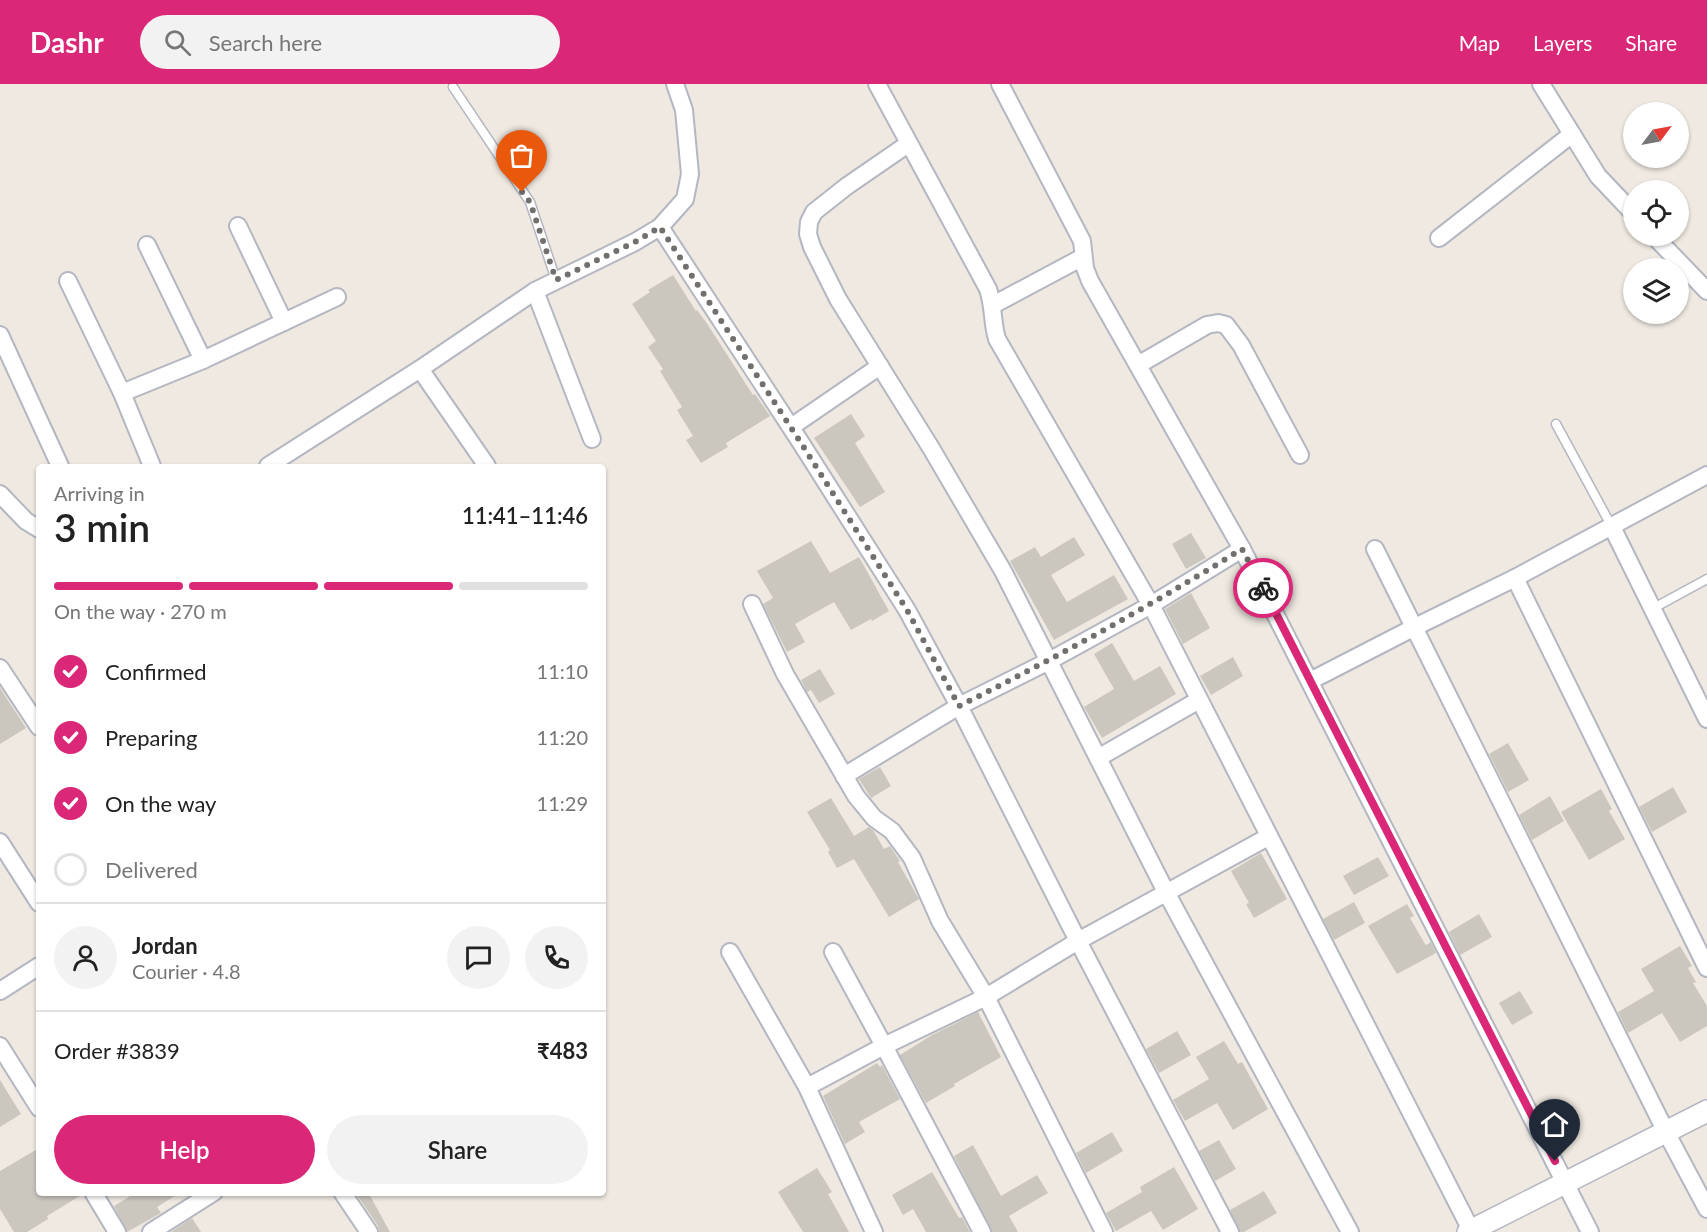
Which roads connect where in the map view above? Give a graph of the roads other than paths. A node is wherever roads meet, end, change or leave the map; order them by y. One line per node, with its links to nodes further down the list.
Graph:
1 (675, 84): 10 (street)
2 (877, 84): 7 (street)
3 (1000, 84): 14 (street)
4 (1541, 84): 6 (street)
5 (453, 87): 15 (lane)
6 (1572, 134): 8 (street); 11 (street)
7 (908, 144): 20 (street); 25 (street)
8 (1623, 202)
9 (238, 226): 21 (street)
10 (660, 227): 15 (street); 29 (street)
11 (1439, 238)
12 (147, 245): 23 (street)
13 (1664, 246): 18 (street)
14 (1083, 257): 20 (street); 24 (street)
15 (556, 280): 17 (street)
16 (69, 281): 27 (street)
17 (535, 291): 26 (street); 30 (street)
18 (1707, 291)
19 (337, 297): 21 (street)
20 (993, 305): 45 (street)
21 (284, 322): 23 (street)
22 (0, 335): 32 (street)
23 (203, 360): 27 (street)
24 (1138, 365): 31 (street); 40 (street)
25 (880, 366): 29 (street); 48 (street)
26 (420, 369): 34 (street); 35 (street)
27 (122, 393): 33 (street)
28 (1556, 424): 39 (lane)
29 (790, 427): 52 (street)
30 (592, 439)
31 (1300, 456)
32 (59, 464)
33 (151, 464)
34 (271, 464)
35 (486, 464)
36 (1707, 475): 39 (street)
37 (0, 494): 38 (street)
38 (36, 527)
39 (1612, 527): 42 (street); 46 (street)
40 (1242, 549): 45 (street); 50 (street)
41 (1374, 549): 47 (street)
42 (1515, 578): 47 (street); 65 (street)
43 (1707, 579): 46 (lane)
44 (752, 604): 56 (street)
45 (1151, 605): 48 (street); 51 (street)
46 (1653, 609): 53 (street)
47 (1413, 628): 50 (street); 73 (street)
48 (1049, 661): 52 (street); 55 (street)
49 (0, 668): 54 (street)
50 (1310, 681): 74 (street)
51 (1199, 700): 55 (street); 57 (street)
52 (959, 706): 56 (street); 61 (street)
53 (1707, 719)
54 (36, 722)
55 (1098, 758): 59 (street)
56 (844, 776): 67 (street)
57 (1268, 837): 59 (street); 87 (street)
58 (0, 842): 60 (street)
59 (1166, 892): 61 (street); 86 (street)
60 (36, 898)
61 (1078, 941): 67 (street); 85 (street)
62 (730, 952): 70 (street)
63 (833, 952): 69 (street)
64 (36, 968): 66 (street)
65 (1707, 968)
66 (0, 991)
67 (986, 997): 69 (street); 84 (street)
68 (0, 1046): 71 (street)
69 (884, 1046): 70 (street); 83 (street)
70 (807, 1087): 82 (street)
71 (36, 1103)
72 (1707, 1111): 73 (street)
73 (1666, 1132): 74 (street); 78 (street)
74 (1566, 1182): 87 (street); 88 (street)
75 (95, 1196): 79 (street)
76 (208, 1196): 80 (street)
77 (345, 1196): 81 (street)
78 (1707, 1209)
79 (117, 1232)
80 (151, 1232)
81 (369, 1232)
82 (874, 1232)
83 (982, 1232)
84 (1104, 1232)
85 (1230, 1232)
86 (1350, 1232)
87 (1470, 1232)
88 (1590, 1232)

